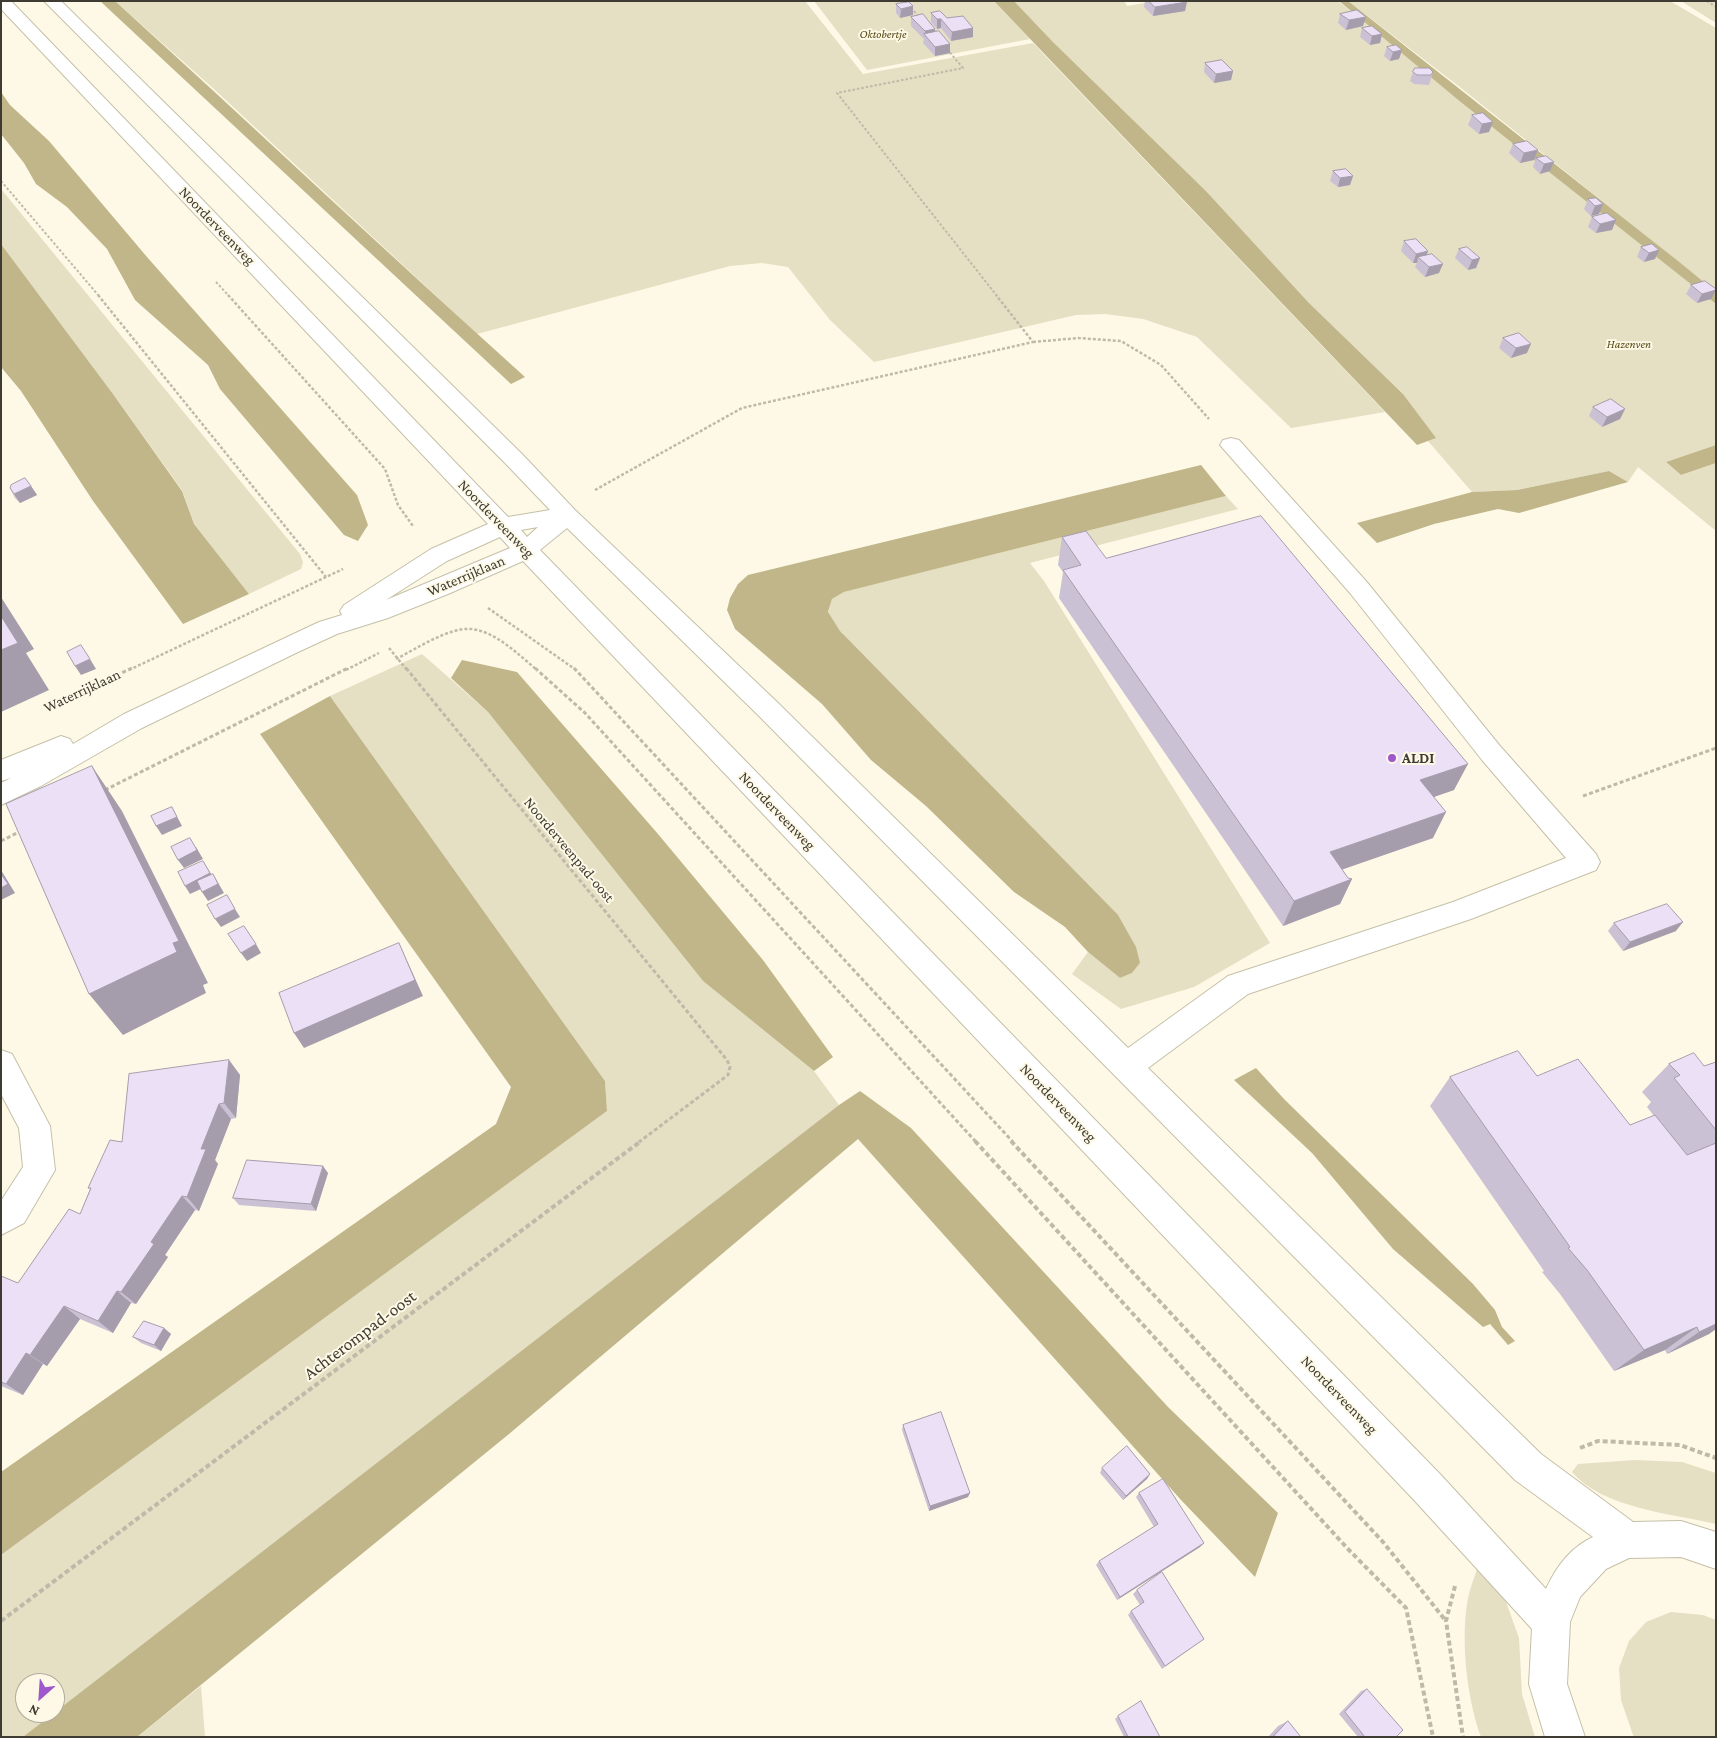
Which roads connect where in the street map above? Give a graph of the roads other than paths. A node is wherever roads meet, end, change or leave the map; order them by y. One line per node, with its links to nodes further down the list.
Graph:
1 (2, 1): 5 (street, Noorderveenweg)
2 (52, 1): 4 (street)
3 (1231, 445): 12 (street)
4 (567, 515): 5 (street, Waterrijklaan); 6 (street, Waterrijklaan); 12 (street)
5 (503, 526): 6 (street, Noorderveenweg); 7 (street, Waterrijklaan)
6 (526, 550): 7 (street, Waterrijklaan); 16 (street, Noorderveenweg)
7 (328, 628): 8 (street, Waterrijklaan)
8 (133, 720): 9 (street, Waterrijklaan); 10 (street, Waterrijklaan)
9 (1, 772)
10 (1, 795)
11 (1, 1063): 13 (street)
12 (1126, 1066): 14 (street)
13 (1, 1220)
14 (1628, 1540): 15 (street); 16 (street)
15 (1716, 1551)
16 (1551, 1622): 17 (street)
17 (1565, 1737)

